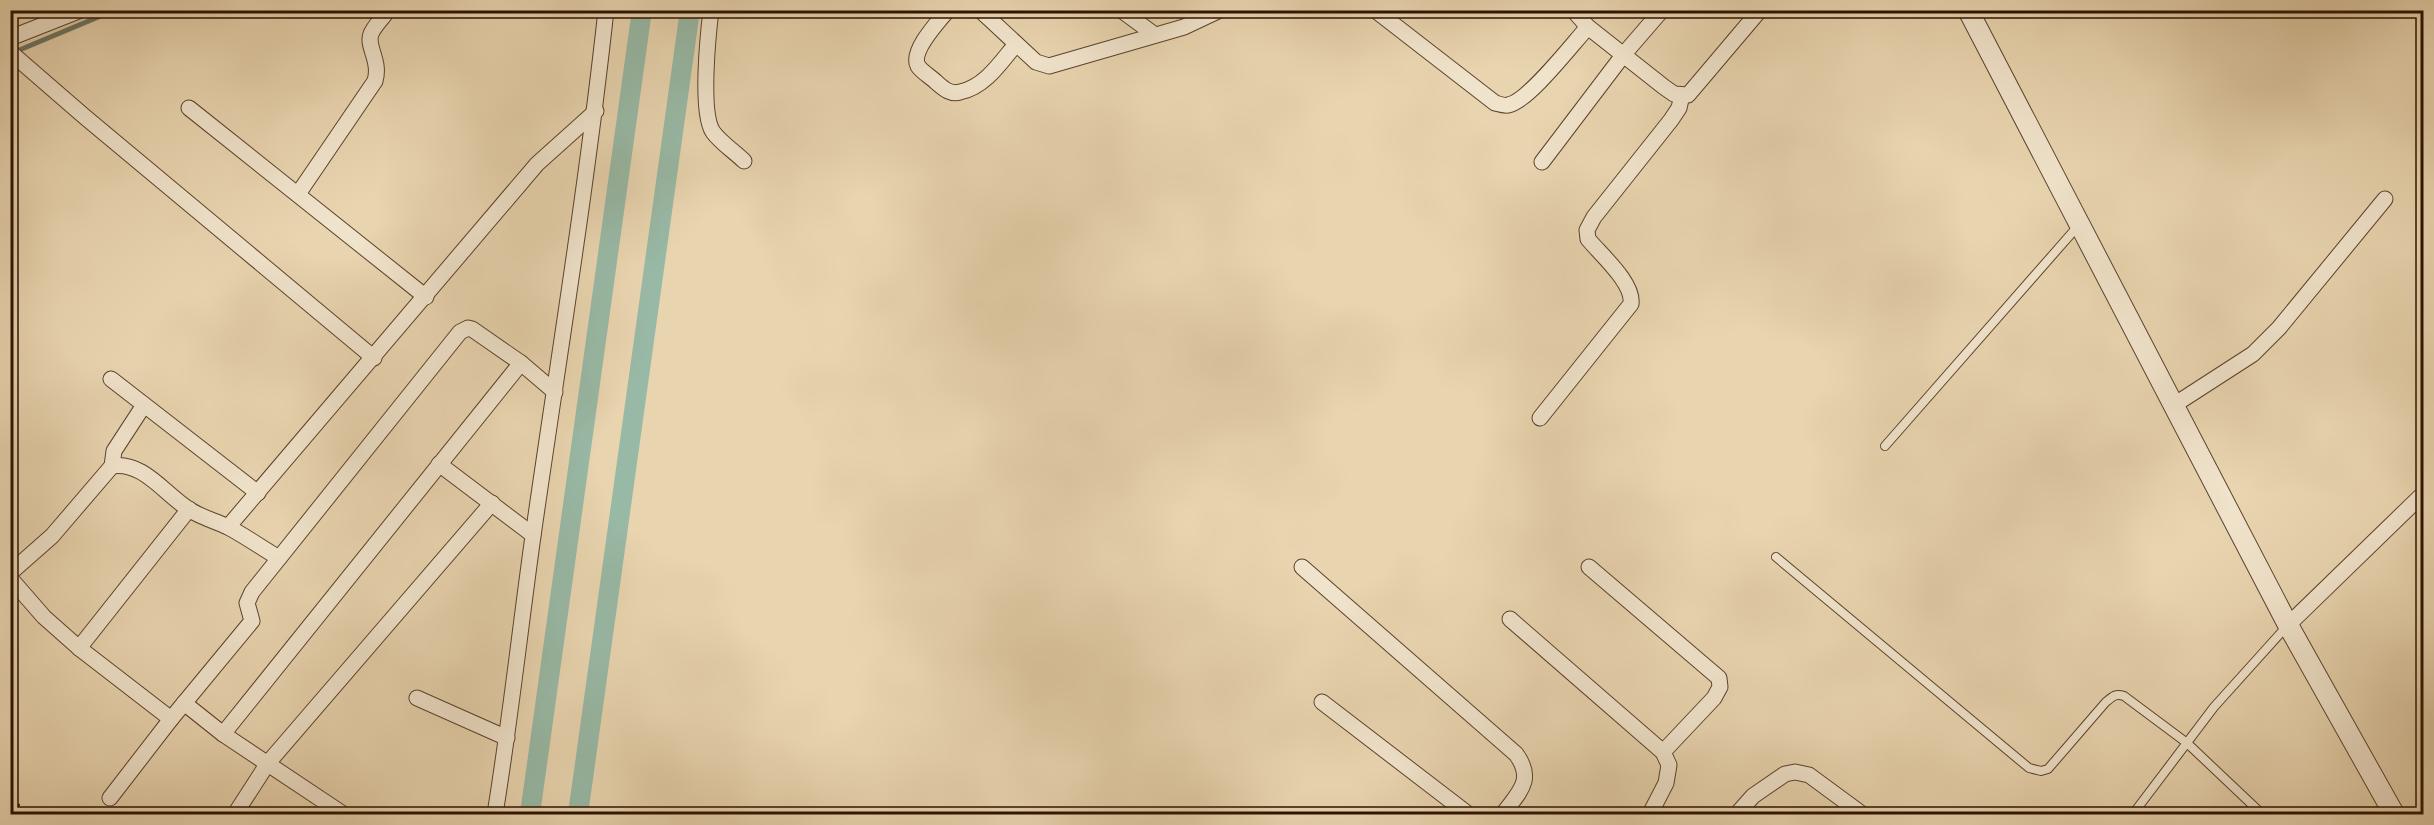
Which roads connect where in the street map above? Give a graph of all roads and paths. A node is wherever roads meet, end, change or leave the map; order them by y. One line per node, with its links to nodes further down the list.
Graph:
1 (81, 10): 16 (street)
2 (388, 10): 25 (street)
3 (606, 10): 22 (street)
4 (711, 10): 23 (street)
5 (948, 10): 17 (street)
6 (980, 10): 17 (street)
7 (1121, 10): 15 (street)
8 (1220, 10): 15 (street)
9 (1375, 10): 14 (street)
10 (1573, 10): 14 (street)
11 (1662, 10): 19 (street)
12 (1760, 10): 20 (street)
13 (1968, 10): 27 (street)
14 (1588, 27): 19 (street)
15 (1155, 35): 17 (street)
16 (10, 38)
17 (1016, 44)
18 (10, 52): 29 (street)
19 (1624, 54): 20 (street); 24 (street)
20 (1682, 95): 35 (street)
21 (189, 108): 25 (street)
22 (596, 111): 28 (street); 32 (street)
23 (744, 161)
24 (1542, 162)
25 (298, 194): 28 (street)
26 (2385, 199): 34 (street)
27 (2079, 225): 34 (street); 36 (lane)
28 (426, 297): 29 (street)
29 (374, 358): 39 (street)
30 (521, 363): 32 (street); 37 (street); 46 (street)
31 (111, 379): 33 (street)
32 (555, 392): 44 (street)
33 (144, 405): 38 (street); 39 (street)
34 (2174, 405): 52 (street)
35 (1540, 418)
36 (1885, 446)
37 (439, 464): 41 (street); 58 (street)
38 (112, 466): 42 (street); 49 (street)
39 (258, 493): 43 (street)
40 (2424, 493): 52 (street)
41 (492, 503): 44 (street); 62 (street)
42 (189, 510): 43 (street); 53 (street)
43 (228, 527): 46 (street)
44 (533, 535): 59 (street)
45 (1776, 557): 60 (lane)
46 (279, 558): 56 (street)
47 (1302, 567): 68 (street)
48 (1589, 567): 61 (street)
49 (10, 573)
50 (10, 578): 53 (street)
51 (1510, 619): 61 (street)
52 (2288, 625): 60 (lane); 74 (street)
53 (79, 648): 57 (street)
54 (417, 698): 59 (street)
55 (1322, 702): 67 (street)
56 (184, 703): 57 (street); 58 (street)
57 (171, 719): 63 (street)
58 (223, 734): 62 (street)
59 (507, 738): 66 (street)
60 (2187, 743): 72 (lane); 73 (lane)
61 (1663, 752): 69 (street)
62 (268, 763): 64 (street); 65 (street)
63 (110, 798)
64 (235, 814)
65 (343, 814)
66 (495, 814)
67 (1468, 814)
68 (1503, 814)
69 (1650, 814)
70 (1737, 814): 71 (street)
71 (1862, 814)
72 (2133, 814)
73 (2262, 814)
74 (2394, 814)

